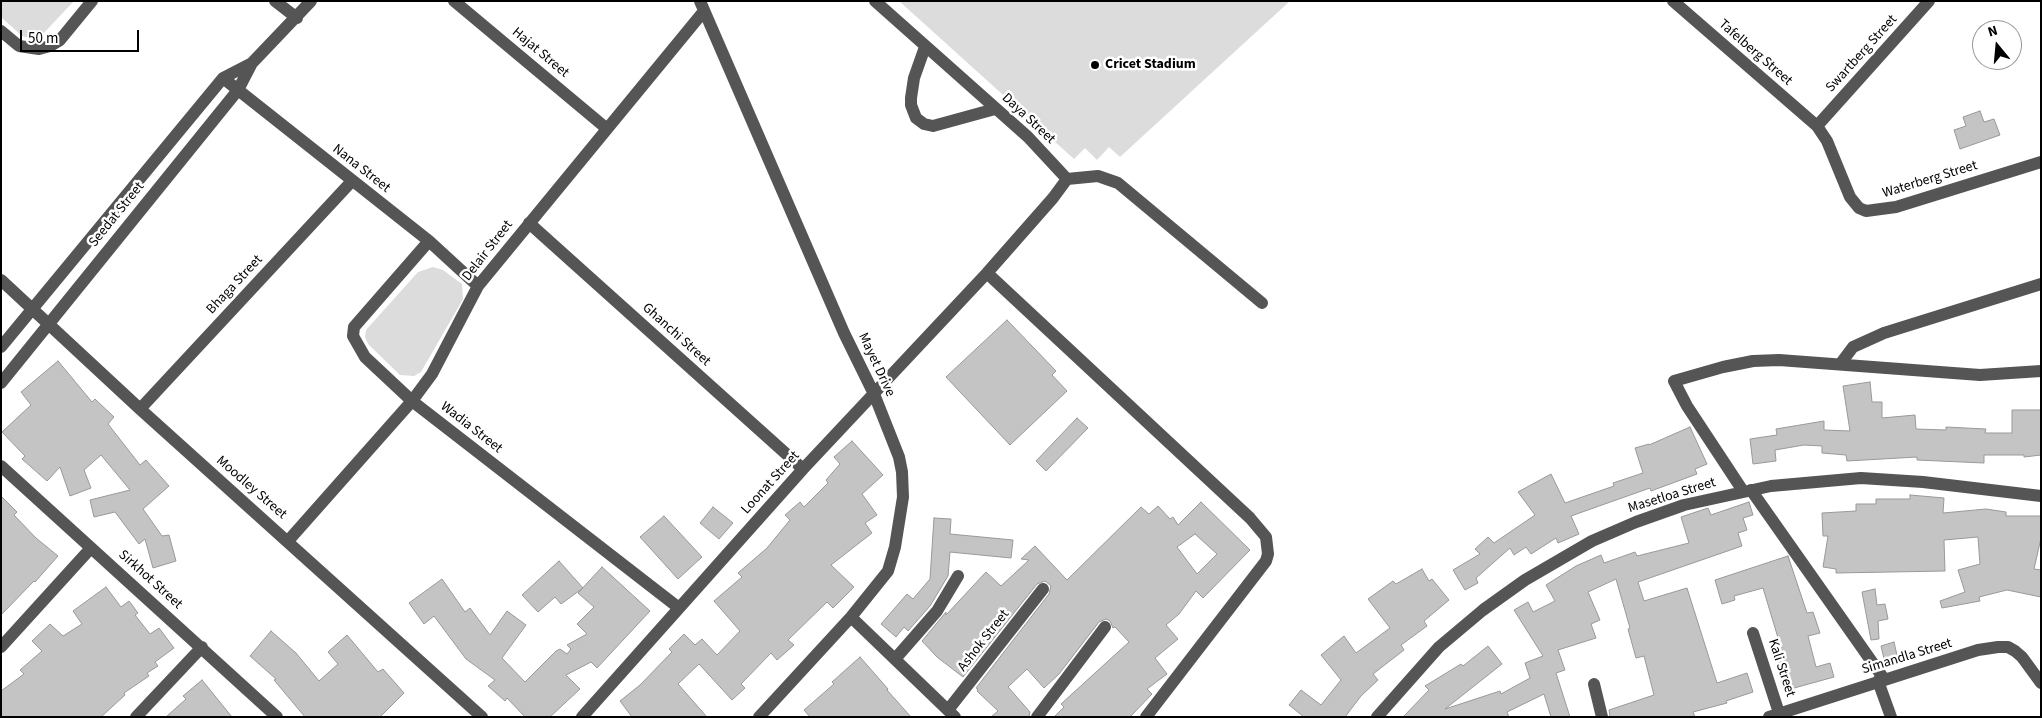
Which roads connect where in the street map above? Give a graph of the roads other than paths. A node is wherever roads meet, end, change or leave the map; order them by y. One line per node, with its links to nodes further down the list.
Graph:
1 (92, 1): 10 (street)
2 (275, 1): 9 (street)
3 (311, 1): 9 (street, Seedat Street)
4 (454, 1): 17 (street, Hajat Street)
5 (875, 1): 11 (street, Daya Street)
6 (1673, 1): 16 (street, Tafelberg Street)
7 (1929, 1): 16 (street, Swartberg Street)
8 (702, 6): 17 (street, Delair Street); 34 (street, Mayet Drive)
9 (297, 18): 12 (street, Seedat Street)
10 (1, 31)
11 (925, 47): 15 (street, Daya Street); 15 (street)
12 (252, 62): 13 (street, Seedat Street); 14 (street, Seedat Street)
13 (223, 78): 14 (street, Nana Street); 28 (street, Seedat Street)
14 (238, 90): 20 (street, Nana Street); 29 (street, Seedat Street)
15 (995, 108): 19 (street, Daya Street)
16 (1817, 126): 18 (street, Waterberg Street)
17 (606, 128): 21 (street, Delair Street)
18 (2041, 162)
19 (1067, 178): 23 (street); 27 (street)
20 (352, 181): 22 (street, Nana Street); 36 (street, Bhaga Street)
21 (529, 223): 26 (street, Delair Street); 38 (street, Ghanchi Street)
22 (429, 241): 26 (street, Nana Street); 35 (street, Wadia Street)
23 (987, 273): 34 (street, Loonat Street); 63 (street)
24 (1, 280): 28 (street, Moodley Street)
25 (2041, 284): 31 (street)
26 (478, 286): 35 (street, Delair Street)
27 (1262, 303)
28 (32, 310): 29 (street, Moodley Street); 30 (street, Seedat Street)
29 (48, 324): 33 (street, Seedat Street); 36 (street, Moodley Street)
30 (1, 347)
31 (1841, 363): 32 (street); 39 (street)
32 (2041, 371)
33 (1, 383)
34 (874, 394): 38 (street, Loonat Street); 46 (street, Mayet Drive)
35 (412, 400): 41 (street, Delair Street); 45 (street, Wadia Street)
36 (140, 410): 41 (street, Moodley Street)
37 (1, 466): 42 (street, Sirkhot Street)
38 (803, 470): 45 (street, Loonat Street)
39 (1747, 491): 40 (street, Masetloa Street); 52 (street); 64 (street, Masetloa Street)
40 (2041, 496)
41 (288, 541): 59 (street, Moodley Street)
42 (91, 548): 49 (street); 50 (street, Sirkhot Street)
43 (958, 576): 51 (street)
44 (1042, 589): 55 (street, Ashok Street)
45 (680, 608): 60 (street, Loonat Street)
46 (852, 617): 51 (street, Ashok Street); 61 (street, Mayet Drive)
47 (1105, 627): 62 (street)
48 (1753, 633): 56 (street, Kali Street)
49 (1, 647)
50 (202, 647): 57 (street); 58 (street, Sirkhot Street)
51 (895, 659): 55 (street, Ashok Street)
52 (1881, 680): 53 (street, Simandla Street); 56 (street, Simandla Street); 66 (street)
53 (2041, 683)
54 (1594, 684): 65 (street)
55 (951, 714)
56 (1774, 715)
57 (136, 717)
58 (277, 717)
59 (482, 717)
60 (582, 717)
61 (759, 717)
62 (1037, 717)
63 (1146, 717)
64 (1377, 717)
65 (1602, 717)
66 (1891, 717)

